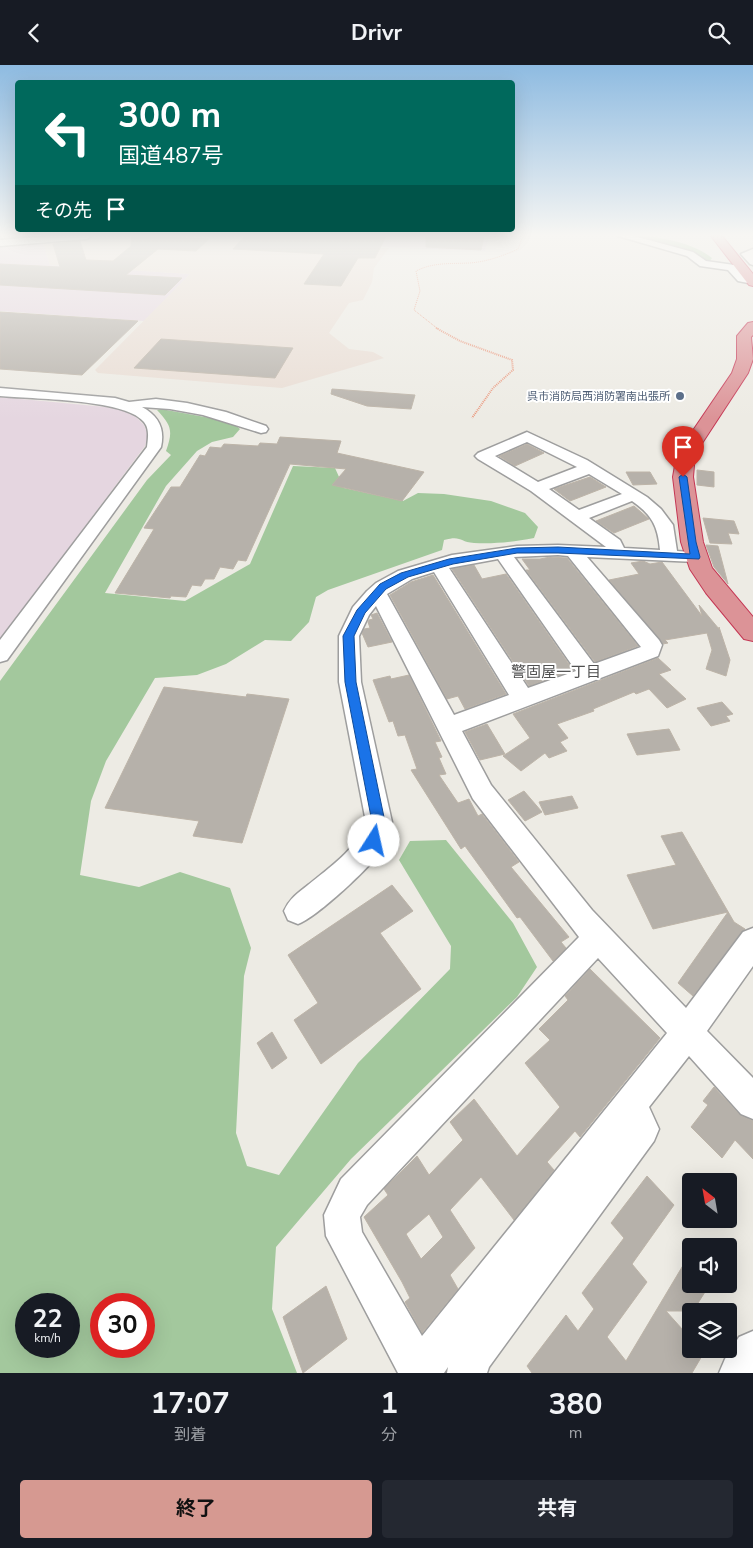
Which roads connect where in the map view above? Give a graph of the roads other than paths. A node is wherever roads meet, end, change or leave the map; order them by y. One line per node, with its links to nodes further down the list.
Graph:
1 (753, 326): 2 (highway)
2 (749, 354): 14 (highway)
3 (0, 391): 4 (street)
4 (129, 406): 5 (street); 18 (street)
5 (261, 429)
6 (589, 468): 7 (street); 7 (street); 8 (street)
7 (537, 488): 9 (street)
8 (634, 495): 9 (street); 13 (street)
9 (577, 517): 12 (street)
10 (575, 551): 11 (street); 12 (street); 19 (street)
11 (502, 553): 15 (street); 19 (street)
12 (616, 553): 13 (street)
13 (668, 555): 14 (street)
14 (696, 557): 17 (highway)
15 (438, 565): 16 (street); 20 (street)
16 (374, 595): 21 (street); 22 (street)
17 (753, 633)
18 (0, 655)
19 (590, 674): 20 (street)
20 (522, 699): 21 (street)
21 (447, 727): 23 (street)
22 (298, 911)
23 (598, 937): 25 (street); 29 (street)
24 (753, 942): 25 (street)
25 (687, 1033): 26 (street); 27 (street)
26 (753, 1102)
27 (630, 1105): 29 (street); 30 (street)
28 (753, 1351): 31 (street)
29 (419, 1373)
30 (467, 1373)
31 (739, 1373)

